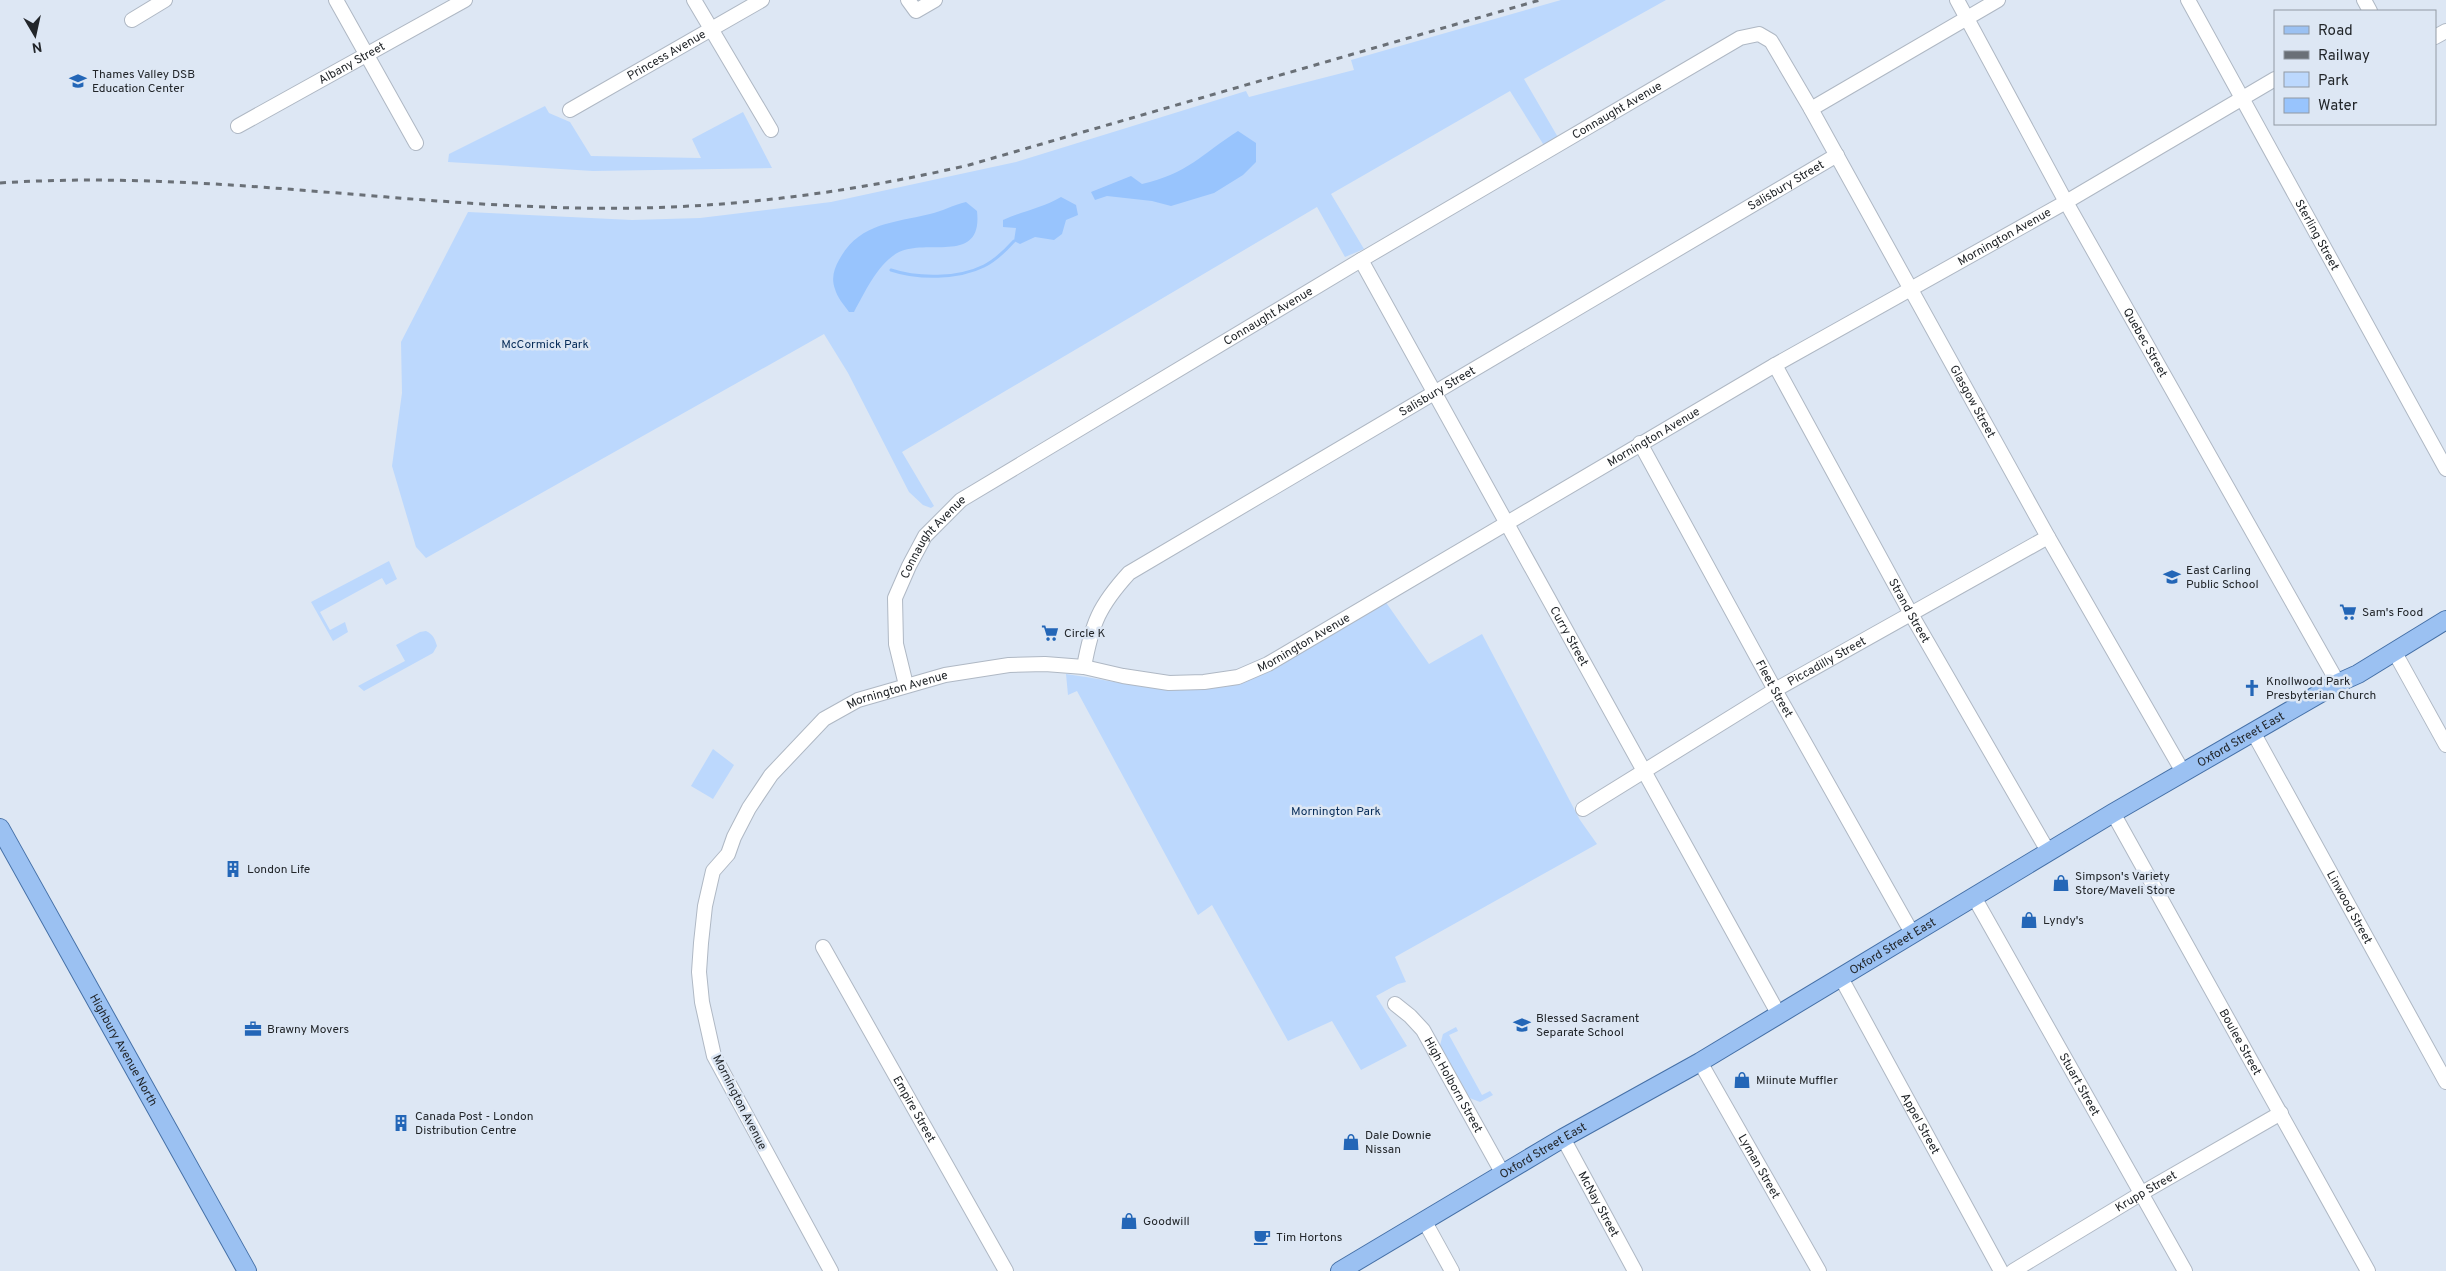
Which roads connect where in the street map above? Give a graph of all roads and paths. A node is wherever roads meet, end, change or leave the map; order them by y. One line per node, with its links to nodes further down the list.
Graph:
1 (165, 0): 12 (street)
2 (336, 0): 15 (street)
3 (464, 0): 15 (street, Albany Street)
4 (694, 0): 13 (street)
5 (762, 0): 13 (street, Princess Avenue)
6 (935, 0): 10 (street)
7 (1957, 0): 11 (street, Quebec Street)
8 (1998, 0): 11 (street)
9 (2188, 0): 17 (street, Sterling Street)
10 (912, 6)
11 (1967, 18): 18 (street); 24 (street, Quebec Street)
12 (132, 20)
13 (711, 30): 19 (street, Princess Avenue); 21 (street)
14 (1759, 34): 18 (street, Glasgow Street); 25 (street, Connaught Avenue)
15 (367, 56): 20 (street, Albany Street); 22 (street)
16 (2274, 80): 17 (street, Mornington Avenue)
17 (2242, 99): 24 (street, Mornington Avenue); 30 (street, Sterling Street)
18 (1811, 108): 23 (street, Glasgow Street)
19 (570, 110)
20 (238, 126)
21 (771, 130)
22 (416, 143)
23 (1836, 156): 26 (street, Glasgow Street); 28 (street, Salisbury Street)
24 (2066, 202): 26 (street, Mornington Avenue); 37 (street, Quebec Street)
25 (1361, 260): 28 (street, Curry Street); 38 (street, Connaught Avenue)
26 (1912, 287): 27 (street, Mornington Avenue); 32 (street, Glasgow Street)
27 (1775, 365): 29 (street, Mornington Avenue); 33 (street, Strand Street)
28 (1435, 392): 31 (street, Curry Street); 36 (street, Salisbury Street)
29 (1640, 443): 31 (street, Mornington Avenue); 39 (street, Fleet Street)
30 (2446, 469)
31 (1507, 522): 36 (street, Mornington Avenue); 42 (street, Curry Street)
32 (2048, 537): 33 (street, Piccadilly Street); 43 (street, Glasgow Street)
33 (1911, 614): 39 (street, Piccadilly Street); 47 (street, Strand Street)
34 (2446, 620): 35 (main road, Oxford Street East)
35 (2394, 651): 37 (main road, Oxford Street East); 41 (street)
36 (1084, 667): 38 (street, Mornington Avenue)
37 (2338, 683): 40 (main road, Oxford Street East)
38 (906, 685): 62 (street, Mornington Avenue)
39 (1775, 690): 42 (street, Piccadilly Street); 49 (street, Fleet Street)
40 (2253, 732): 43 (main road, Oxford Street East); 55 (street, Linwood Street)
41 (2446, 745)
42 (1644, 770): 44 (street, Piccadilly Street); 53 (street, Curry Street)
43 (2183, 772): 45 (main road, Oxford Street East)
44 (1583, 809)
45 (2113, 813): 47 (main road, Oxford Street East); 56 (street, Boulee Street)
46 (0, 828): 61 (main road, Highbury Avenue North)
47 (2049, 853): 48 (main road, Oxford Street East)
48 (1974, 897): 49 (main road, Oxford Street East); 59 (street, Stuart Street)
49 (1912, 933): 51 (main road, Oxford Street East)
50 (823, 946): 63 (street, Empire Street)
51 (1840, 976): 53 (main road, Oxford Street East); 68 (street, Appel Street)
52 (1395, 1004): 58 (street, High Holborn Street)
53 (1778, 1013): 54 (main road, Oxford Street East)
54 (1700, 1062): 57 (main road, Oxford Street East); 67 (street, Lyman Street)
55 (2446, 1082)
56 (2281, 1113): 59 (street, Krupp Street); 71 (street, Boulee Street)
57 (1562, 1138): 58 (main road, Oxford Street East); 66 (street, McNay Street)
58 (1503, 1174): 60 (main road, Oxford Street East)
59 (2142, 1193): 69 (street, Krupp Street); 70 (street, Stuart Street)
60 (1425, 1222): 64 (main road, Oxford Street East); 65 (street)
61 (247, 1271)
62 (831, 1271)
63 (1006, 1271)
64 (1340, 1271)
65 (1452, 1271)
66 (1635, 1271)
67 (1819, 1271)
68 (2001, 1271)
69 (2013, 1271)
70 (2184, 1271)
71 (2368, 1271)

